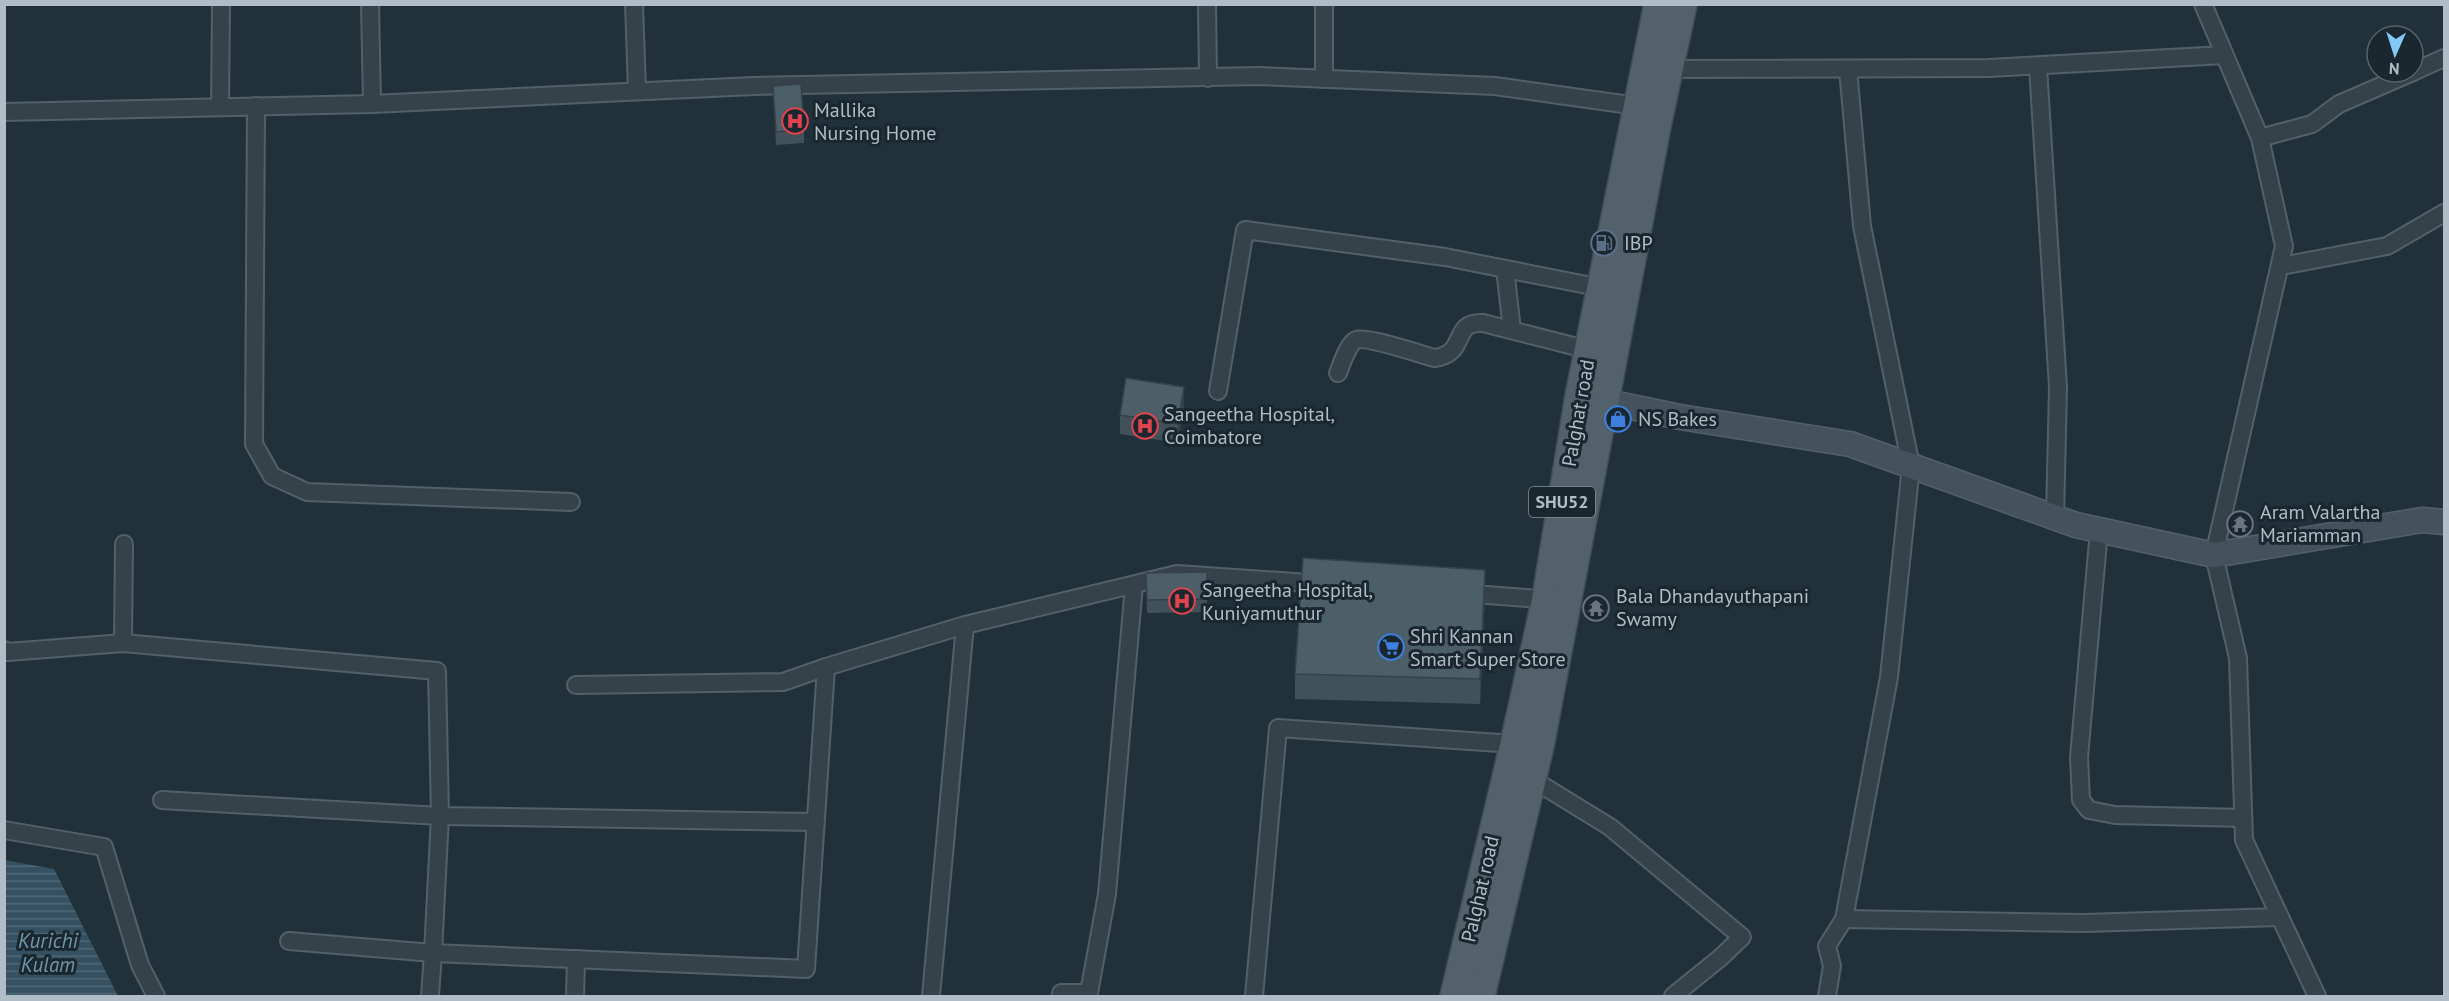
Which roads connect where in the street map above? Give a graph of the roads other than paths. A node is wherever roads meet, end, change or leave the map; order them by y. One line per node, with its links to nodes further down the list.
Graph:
1 (221, 4): 21 (street)
2 (370, 4): 19 (street)
3 (633, 4): 18 (street)
4 (1207, 4): 15 (street)
5 (1324, 4): 16 (street)
6 (1658, 4): 13 (main road, Palghat road / SHU52)
7 (1683, 4): 13 (main road, Palghat road / SHU52)
8 (2203, 4): 9 (street)
9 (2224, 56): 11 (street); 24 (street)
10 (2445, 57): 12 (street)
11 (2038, 66): 14 (street); 36 (street)
12 (2425, 66)
13 (1657, 68): 14 (street); 22 (main road, Palghat road / SHU52)
14 (1848, 69): 34 (street)
15 (1208, 78): 16 (street); 18 (street)
16 (1324, 79): 22 (street)
17 (2385, 84): 24 (street)
18 (637, 91): 19 (street)
19 (372, 104): 20 (street)
20 (256, 106): 21 (street); 35 (street)
21 (220, 107): 23 (street)
22 (1649, 108): 28 (main road, Palghat road / SHU52); 33 (main road, Palghat road / SHU52)
23 (4, 112)
24 (2260, 138): 26 (street)
25 (2445, 213): 26 (street)
26 (2280, 266): 40 (street)
27 (1505, 269): 28 (street); 29 (street); 32 (street)
28 (1602, 288): 30 (main road, Palghat road / SHU52)
29 (1512, 330): 30 (street); 31 (street)
30 (1589, 350): 33 (main road, Palghat road / SHU52)
31 (1338, 373)
32 (1218, 391)
33 (1592, 399): 34 (street); 44 (main road, Palghat road / SHU52)
34 (1911, 466): 36 (street); 58 (street)
35 (572, 502)
36 (2055, 518): 38 (street)
37 (2445, 522): 40 (street)
38 (2098, 530): 40 (street); 54 (street)
39 (124, 544): 46 (street)
40 (2214, 555): 54 (street)
41 (1134, 585): 42 (street); 45 (street); 66 (street)
42 (1338, 585)
43 (1451, 592): 44 (street)
44 (1557, 600): 50 (main road, Palghat road / SHU52); 51 (main road, Palghat road / SHU52)
45 (965, 625): 48 (street); 65 (street)
46 (123, 643): 47 (street); 53 (street)
47 (4, 650)
48 (826, 667): 49 (street); 55 (street)
49 (576, 685)
50 (1514, 744): 67 (street); 68 (main road, Palghat road / SHU52)
51 (1532, 779): 69 (main road, Palghat road / SHU52); 70 (street)
52 (162, 800): 53 (street)
53 (440, 816): 55 (street); 60 (street)
54 (2243, 818): 57 (street)
55 (815, 822): 61 (street)
56 (4, 830): 62 (street)
57 (2280, 917): 58 (street); 72 (street)
58 (1844, 919): 71 (street)
59 (289, 940): 60 (street)
60 (433, 953): 61 (street); 63 (street)
61 (576, 959): 64 (street)
62 (156, 996)
63 (430, 996)
64 (575, 996)
65 (930, 996)
66 (1061, 996)
67 (1254, 996)
68 (1454, 996)
69 (1481, 996)
70 (1673, 996)
71 (1827, 996)
72 (2317, 996)

